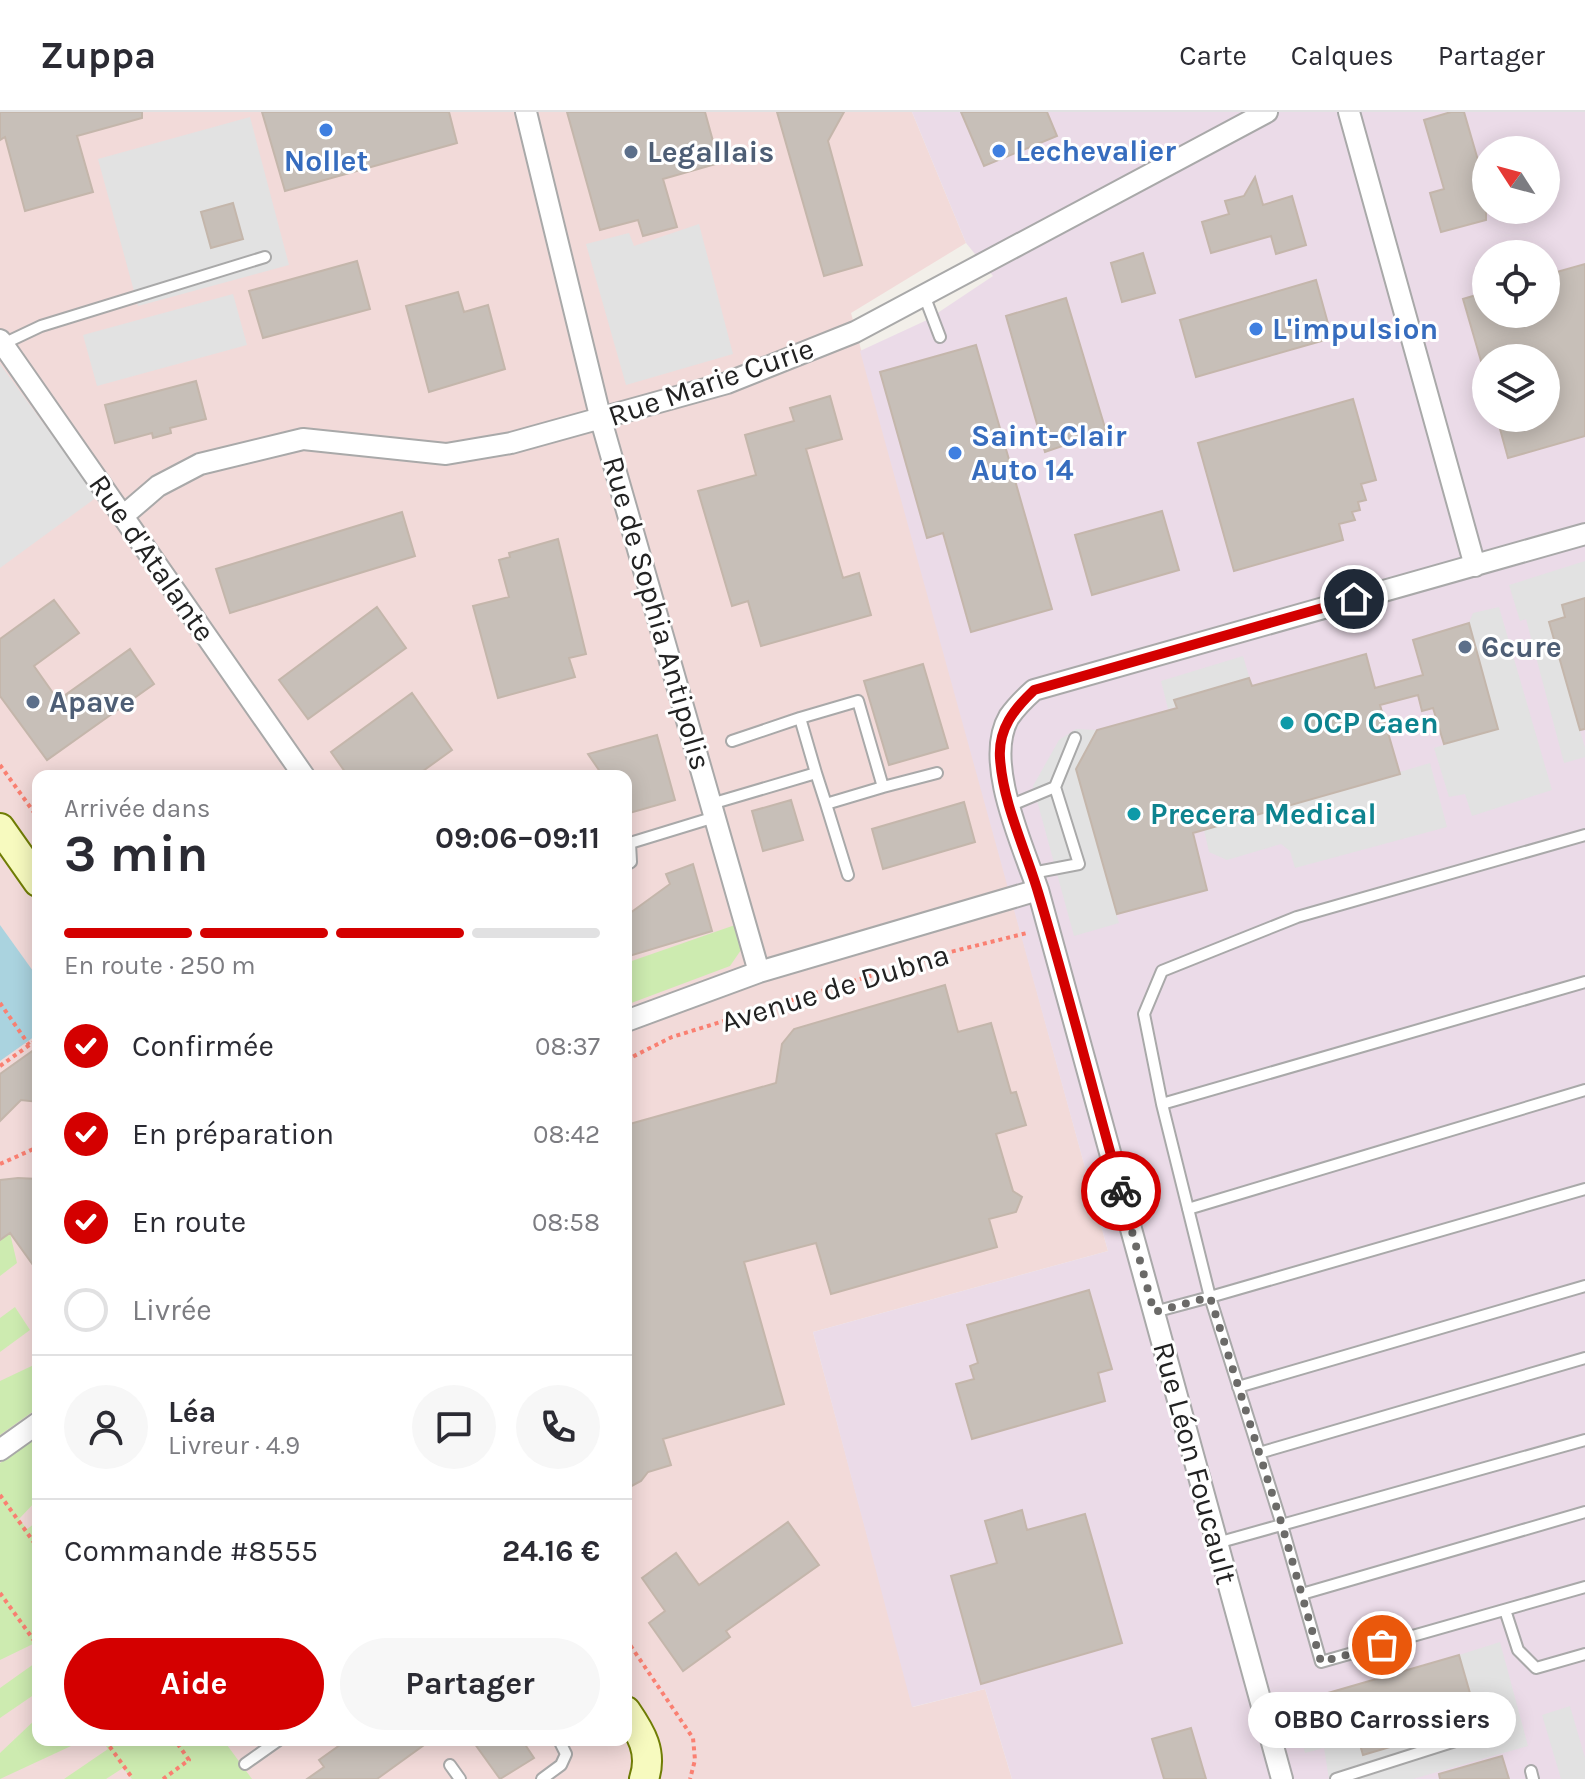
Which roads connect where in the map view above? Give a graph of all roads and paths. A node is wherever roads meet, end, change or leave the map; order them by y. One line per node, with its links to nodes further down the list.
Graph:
1 (526, 112): 8 (street, Rue de Sophia Antipolis)
2 (1267, 112): 5 (street, Rue Marie Curie)
3 (1349, 112): 11 (street)
4 (265, 257): 7 (lane)
5 (924, 295): 6 (lane); 8 (street, Rue Marie Curie)
6 (940, 337)
7 (1, 342): 9 (street, Rue d'Atalante)
8 (601, 420): 9 (street, Rue Marie Curie); 24 (street, Rue de Sophia Antipolis)
9 (123, 516): 16 (street, Rue d'Atalante)
10 (1585, 534): 11 (street, Rue Léon Foucault)
11 (1475, 566): 22 (street, Rue Léon Foucault)
12 (800, 718): 14 (lane); 17 (lane); 19 (lane)
13 (1075, 738): 20 (lane)
14 (732, 741)
15 (0, 765): 23 (path)
16 (300, 770)
17 (816, 773): 21 (lane); 24 (lane)
18 (937, 773): 19 (lane)
19 (883, 787): 21 (lane)
20 (1055, 787): 22 (lane); 30 (lane)
21 (826, 804): 29 (lane)
22 (1009, 806): 30 (street, Rue Léon Foucault)
23 (32, 810)
24 (713, 810): 27 (lane); 32 (street, Rue de Sophia Antipolis)
25 (0, 828): 28 (street)
26 (1585, 835): 41 (lane)
27 (632, 840)
28 (32, 873)
29 (848, 875)
30 (1035, 882): 31 (street, Rue Léon Foucault); 32 (street, Avenue de Dubna)
31 (1049, 928): 38 (path, Avenue de Dubna); 48 (street, Rue Léon Foucault)
32 (759, 972): 35 (street, Avenue de Dubna)
33 (1584, 985): 41 (lane)
34 (0, 1003): 37 (path)
35 (632, 1019)
36 (32, 1043): 37 (path)
37 (29, 1045): 39 (path)
38 (632, 1057)
39 (0, 1066)
40 (1585, 1090): 45 (lane)
41 (1162, 1104): 45 (lane)
42 (32, 1150): 43 (path)
43 (0, 1164)
44 (1585, 1189): 47 (lane)
45 (1188, 1209): 47 (lane)
46 (1585, 1286): 50 (lane)
47 (1210, 1297): 48 (lane); 50 (lane)
48 (1154, 1312): 59 (street, Rue Léon Foucault)
49 (1585, 1358): 54 (lane)
50 (1238, 1387): 54 (lane)
51 (32, 1427): 53 (street)
52 (1585, 1440): 57 (lane)
53 (0, 1450)
54 (1259, 1453): 57 (lane)
55 (0, 1495): 58 (path)
56 (1585, 1512): 62 (lane)
57 (1282, 1525): 59 (lane); 62 (lane)
58 (32, 1540)
59 (1217, 1543): 81 (street, Rue Léon Foucault)
60 (1585, 1587): 63 (lane)
61 (0, 1593): 64 (path)
62 (1302, 1594): 63 (lane)
63 (1505, 1610): 66 (lane)
64 (32, 1638)
65 (632, 1648): 80 (path)
66 (1585, 1654)
67 (632, 1720): 79 (street)
68 (1493, 1729): 82 (lane)
69 (109, 1746): 75 (path)
70 (179, 1746): 76 (path)
71 (270, 1746): 73 (lane)
72 (562, 1746): 78 (lane)
73 (245, 1764)
74 (450, 1765): 77 (lane)
75 (133, 1779)
76 (165, 1779)
77 (460, 1779)
78 (542, 1779)
79 (644, 1779)
80 (690, 1779)
81 (1282, 1779)
82 (1336, 1779)

